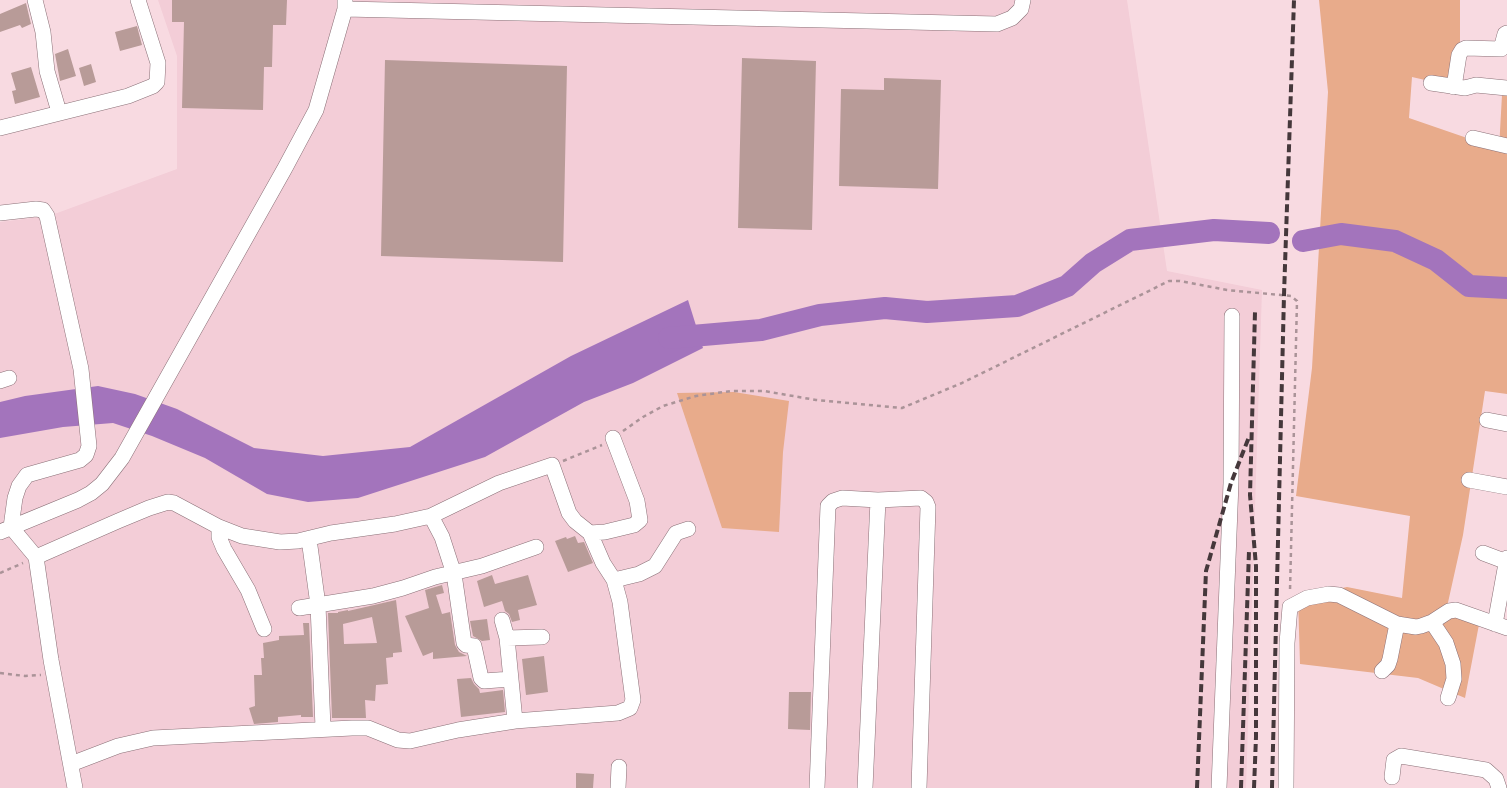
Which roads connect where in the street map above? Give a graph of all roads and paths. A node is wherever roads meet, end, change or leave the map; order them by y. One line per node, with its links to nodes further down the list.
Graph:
1 (34, 0): 9 (street)
2 (138, 0): 9 (street)
3 (1024, 0): 4 (street)
4 (345, 4): 25 (street)
5 (1507, 34): 7 (street)
6 (1431, 83): 7 (street)
7 (1454, 87): 8 (street)
8 (1507, 88)
9 (59, 112): 10 (street)
10 (0, 128)
11 (1473, 138): 12 (street)
12 (1507, 146)
13 (0, 213): 25 (street)
14 (1232, 316): 60 (street)
15 (1487, 420): 16 (street)
16 (1507, 424)
17 (613, 438): 18 (path); 26 (street); 36 (path)
18 (552, 465): 22 (street); 26 (street)
19 (1469, 480): 20 (street)
20 (1507, 487)
21 (878, 500): 57 (street); 58 (street); 59 (street)
22 (431, 516): 27 (street); 33 (street)
23 (219, 527): 27 (street); 30 (street); 42 (street)
24 (688, 529): 34 (street)
25 (5, 530): 30 (street)
26 (590, 533): 34 (street)
27 (309, 540): 35 (street)
28 (536, 547): 33 (street)
29 (1483, 553): 31 (street)
30 (36, 557): 32 (path); 46 (street)
31 (1507, 560): 41 (street)
32 (0, 573)
33 (454, 574): 35 (street); 48 (street)
34 (614, 580): 50 (street)
35 (318, 605): 37 (street); 51 (street)
36 (1290, 607): 40 (street); 61 (street)
37 (299, 608)
38 (502, 620): 44 (street)
39 (1432, 622): 40 (street); 41 (street); 49 (street)
40 (1397, 624): 45 (street)
41 (1501, 626)
42 (264, 629)
43 (542, 637): 44 (street)
44 (508, 638): 48 (street)
45 (1382, 671)
46 (54, 672): 47 (path); 52 (street)
47 (0, 673)
48 (511, 679): 50 (street)
49 (1448, 698)
50 (515, 721): 51 (street)
51 (323, 728): 52 (street)
52 (72, 764): 55 (street)
53 (619, 766): 56 (street)
54 (1392, 777): 62 (street)
55 (75, 788)
56 (618, 788)
57 (817, 788)
58 (866, 788)
59 (919, 788)
60 (1219, 788)
61 (1286, 788)
62 (1499, 788)

